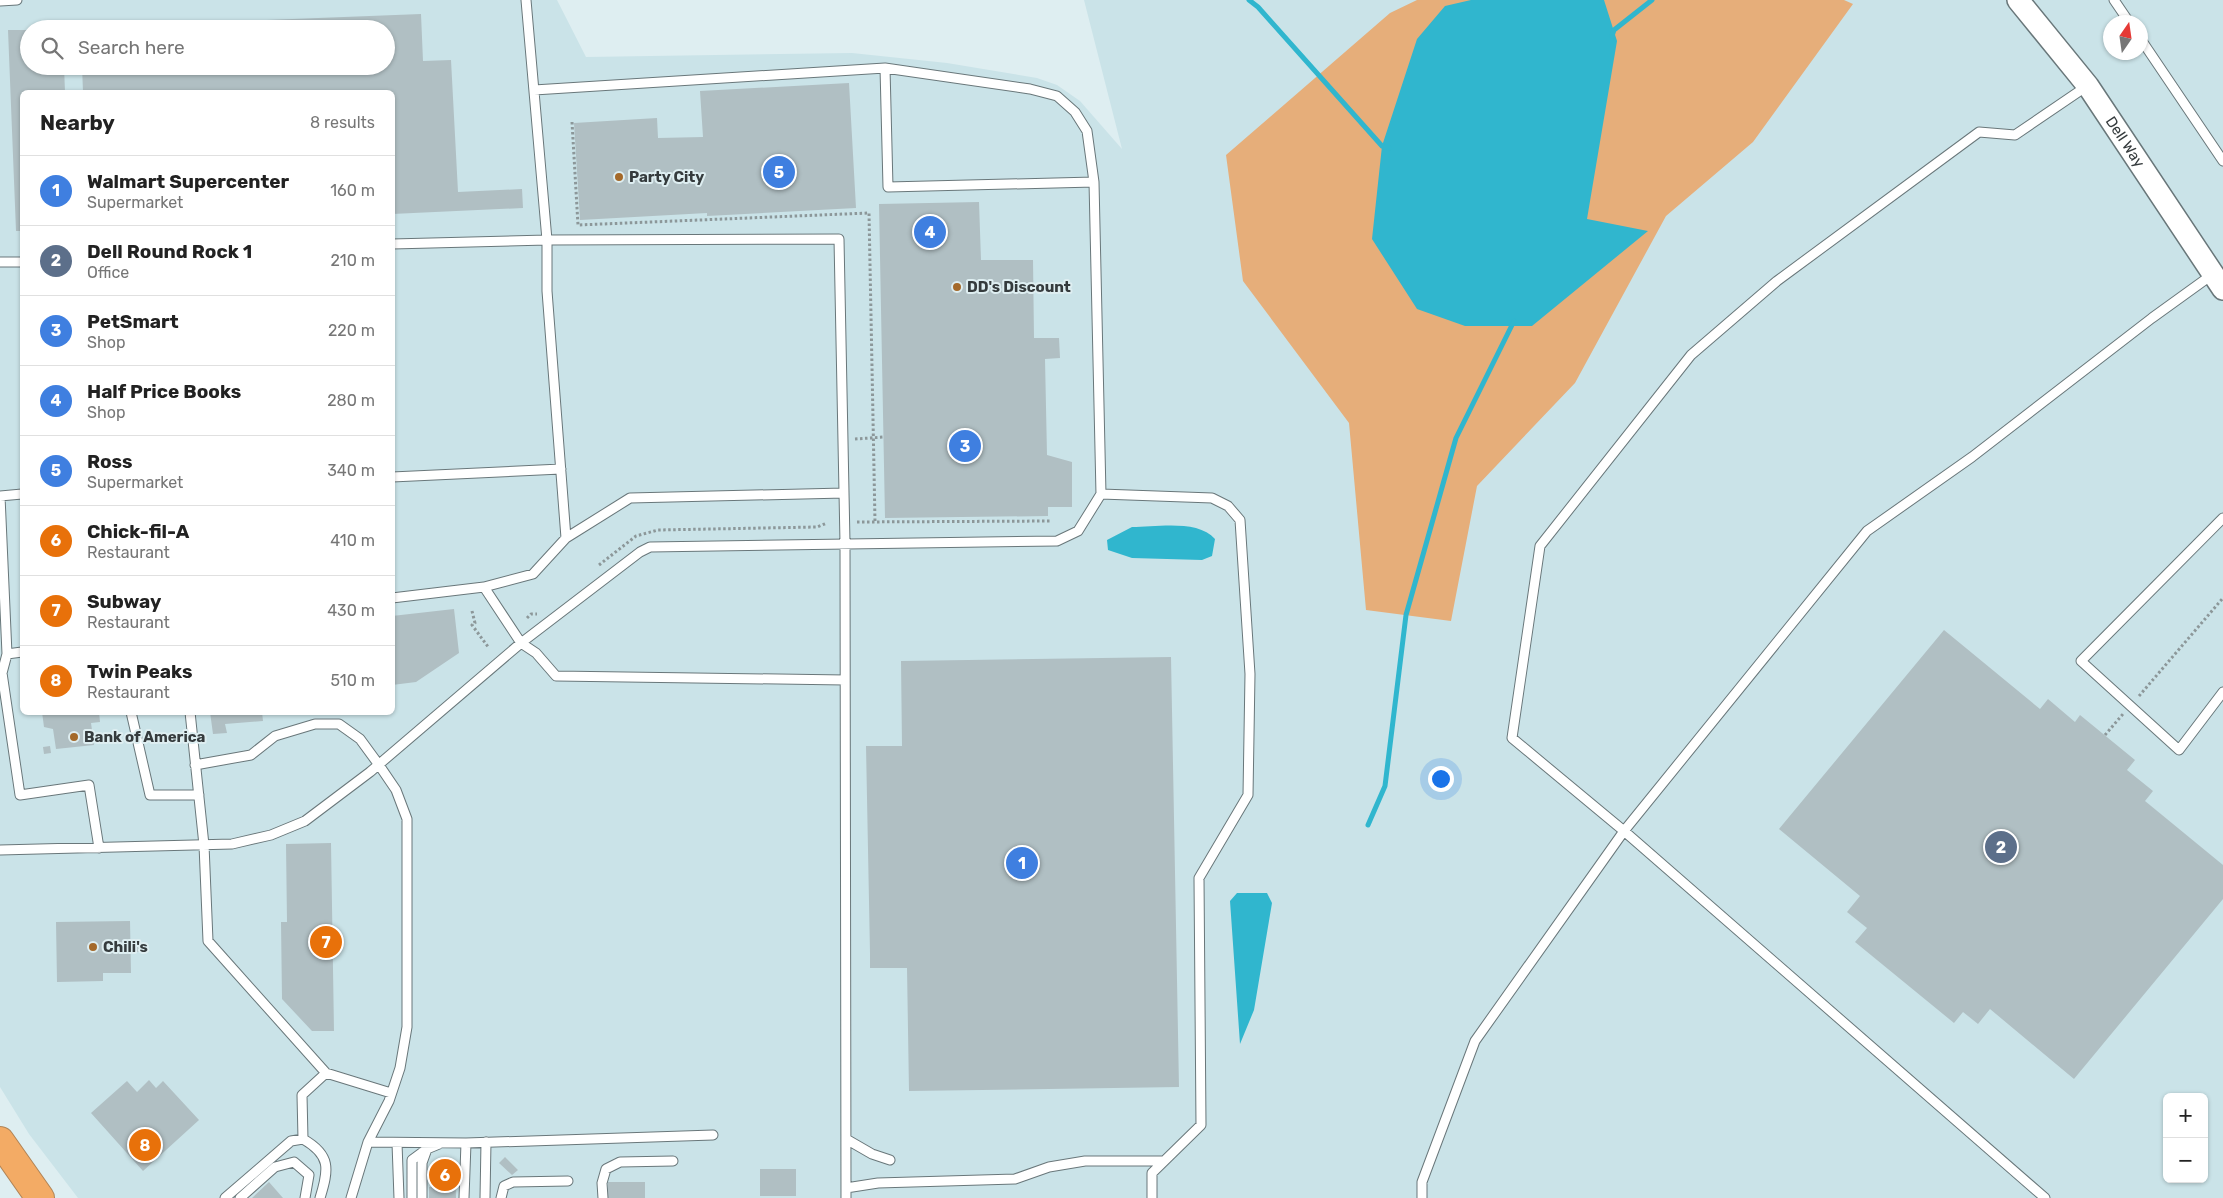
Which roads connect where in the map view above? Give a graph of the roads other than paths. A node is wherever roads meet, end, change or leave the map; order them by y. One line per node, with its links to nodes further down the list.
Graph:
1 (0, 0): 2 (lane)
2 (17, 0)
3 (526, 0): 10 (lane)
4 (2018, 0): 9 (street, Dell Way)
5 (2114, 0): 6 (lane)
6 (2125, 15)
7 (2148, 50): 11 (lane)
8 (885, 68): 10 (lane); 12 (lane); 12 (lane)
9 (2088, 86): 17 (street, Dell Way); 38 (lane)
10 (534, 90): 13 (lane)
11 (2223, 161)
12 (1094, 182): 22 (lane)
13 (547, 240): 14 (lane); 18 (lane); 20 (lane)
14 (395, 244)
15 (0, 262): 16 (lane)
16 (20, 262)
17 (2218, 282): 38 (lane)
18 (560, 469): 19 (lane); 24 (lane)
19 (395, 477)
20 (844, 493): 24 (lane); 25 (lane)
21 (20, 494): 30 (lane)
22 (1101, 494): 25 (lane); 56 (lane)
23 (2223, 518): 32 (lane)
24 (566, 538): 26 (lane)
25 (845, 543): 28 (lane); 31 (lane)
26 (484, 587): 27 (lane); 28 (lane)
27 (395, 598)
28 (521, 643): 31 (lane); 36 (lane)
29 (20, 652): 30 (lane)
30 (6, 654): 40 (lane)
31 (845, 680): 46 (lane)
32 (2223, 692)
33 (132, 715): 37 (lane)
34 (190, 715): 35 (lane)
35 (195, 765): 36 (lane); 37 (lane)
36 (378, 765): 39 (lane); 43 (lane)
37 (199, 794): 39 (lane)
38 (1624, 831): 74 (lane); 75 (lane)
39 (204, 845): 40 (lane); 42 (lane)
40 (99, 848): 41 (lane)
41 (0, 850)
42 (326, 1073): 43 (lane); 45 (lane)
43 (392, 1093): 48 (lane)
44 (713, 1135): 49 (lane)
45 (303, 1138): 60 (lane); 63 (lane)
46 (846, 1139): 54 (lane); 58 (lane)
47 (0, 1141): 59 (highway)
48 (368, 1142): 50 (lane); 64 (lane)
49 (486, 1142): 52 (lane); 69 (lane)
50 (397, 1143): 51 (lane); 65 (lane)
51 (442, 1143): 52 (lane); 53 (lane)
52 (466, 1143): 68 (lane)
53 (427, 1150): 66 (lane); 67 (lane)
54 (890, 1160)
55 (673, 1161): 71 (lane)
56 (1164, 1161): 58 (lane); 73 (lane)
57 (568, 1181): 70 (lane)
58 (846, 1188): 72 (lane)
59 (40, 1198)
60 (225, 1198)
61 (240, 1198): 62 (lane)
62 (305, 1198)
63 (320, 1198)
64 (351, 1198)
65 (399, 1198)
66 (412, 1198)
67 (422, 1198)
68 (464, 1198)
69 (485, 1198)
70 (501, 1198)
71 (603, 1198)
72 (846, 1198)
73 (1152, 1198)
74 (1422, 1198)
75 (2045, 1198)

